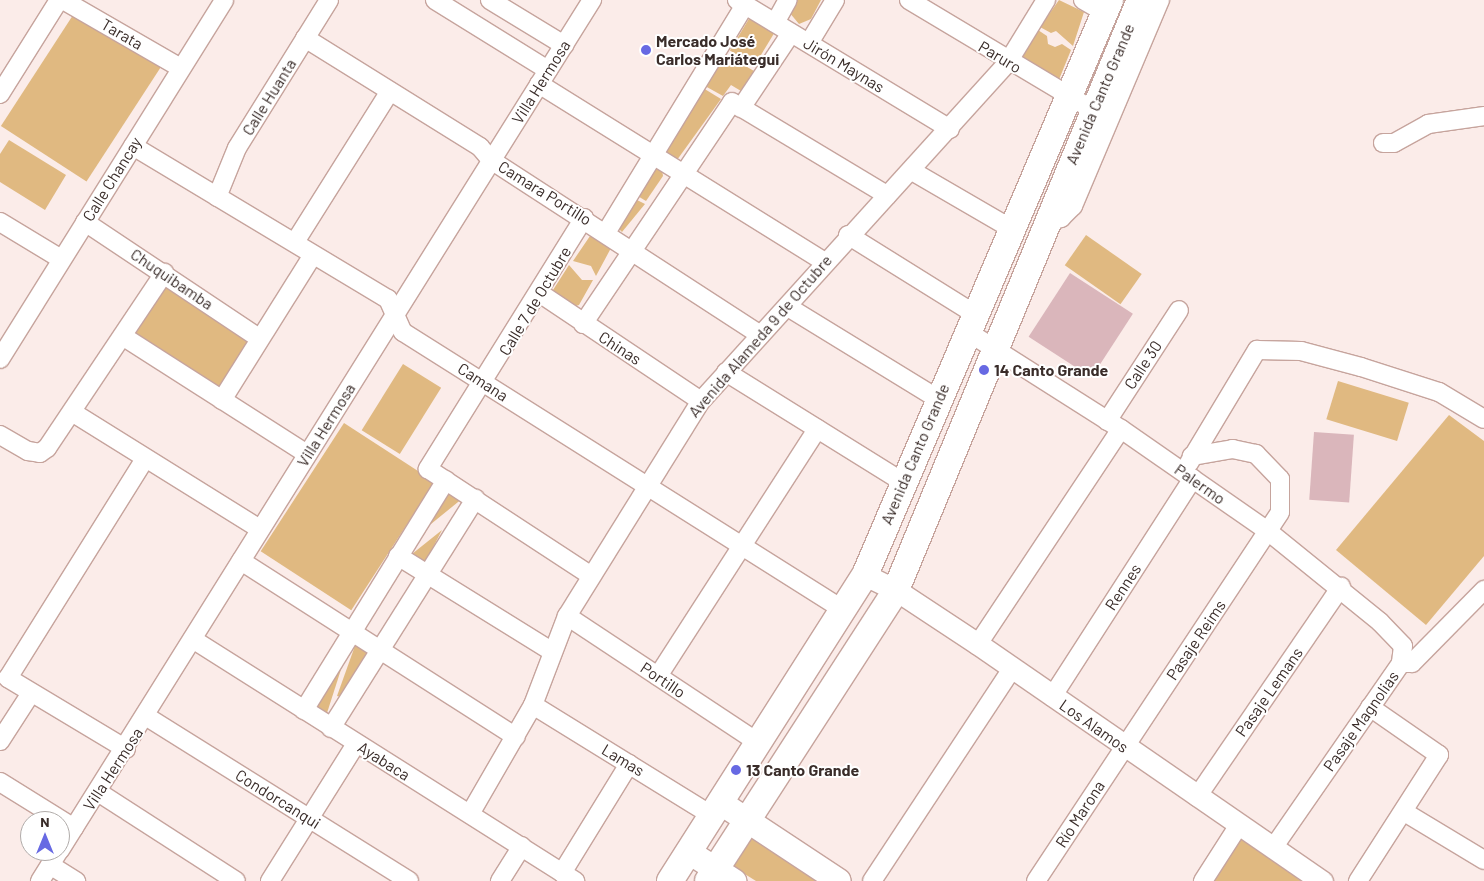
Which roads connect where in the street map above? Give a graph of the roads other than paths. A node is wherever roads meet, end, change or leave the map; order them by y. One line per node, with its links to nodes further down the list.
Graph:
1 (58, 0): 25 (street)
2 (63, 0): 22 (street, Tarata)
3 (224, 0): 22 (street, Calle Chancay)
4 (329, 0): 18 (street, Calle Huanta)
5 (435, 0): 23 (street)
6 (490, 0): 20 (street)
7 (592, 0): 20 (street, Villa Hermosa)
8 (788, 0): 16 (street)
9 (835, 0): 19 (street)
10 (909, 0): 21 (street, Paruro)
11 (1046, 0): 21 (street, Avenida Alameda 9 de Octubre)
12 (1140, 0): 28 (main road, Avenida Canto Grande)
13 (1160, 0): 42 (street)
14 (741, 2): 16 (street, Jirón Maynas); 33 (street)
15 (1099, 4): 26 (main road, Avenida Canto Grande)
16 (775, 23): 17 (street, Jirón Maynas)
17 (791, 32): 19 (street, Jirón Maynas); 27 (street)
18 (305, 38): 24 (street, Camara Portillo); 38 (street, Calle Huanta)
19 (808, 43): 30 (street, Jirón Maynas)
20 (564, 45): 23 (street, Villa Hermosa)
21 (1008, 62): 26 (street, Paruro); 30 (street, Avenida Alameda 9 de Octubre)
22 (181, 68): 32 (street, Calle Chancay)
23 (543, 77): 33 (street); 34 (street, Villa Hermosa)
24 (390, 91): 34 (street, Camara Portillo); 46 (street)
25 (0, 94)
26 (1066, 96): 28 (street, Paruro); 43 (main road, Avenida Canto Grande)
27 (741, 108): 36 (street); 37 (street)
28 (1093, 110): 42 (main road, Avenida Canto Grande)
29 (1484, 116): 31 (street)
30 (950, 129): 35 (street, Avenida Alameda 9 de Octubre)
31 (1383, 143)
32 (133, 146): 38 (street, Camana); 41 (street, Calle Chancay)
33 (653, 158): 36 (street); 44 (street)
34 (491, 160): 39 (street, Camara Portillo); 55 (street, Villa Hermosa)
35 (912, 171): 37 (street, Avenida Alameda 9 de Octubre); 43 (street)
36 (681, 175): 47 (street); 50 (street)
37 (887, 195): 45 (street, Avenida Alameda 9 de Octubre)
38 (217, 197): 46 (street, Camana)
39 (584, 218): 44 (street, Camara Portillo); 52 (street, Calle 7 de Octubre)
40 (0, 222): 49 (street)
41 (85, 222): 49 (street, Calle Chancay); 51 (street, Chuquibamba)
42 (1046, 222): 61 (main road, Avenida Canto Grande)
43 (1010, 228): 56 (main road, Avenida Canto Grande)
44 (607, 231): 47 (street, Camara Portillo)
45 (848, 235): 50 (street, Avenida Alameda 9 de Octubre); 56 (street, Palermo)
46 (295, 242): 48 (street, Camana)
47 (633, 249): 57 (street); 58 (street, Camara Portillo)
48 (313, 255): 55 (street, Camana); 60 (street)
49 (61, 259): 62 (street, Calle Chancay)
50 (824, 261): 53 (street, Avenida Alameda 9 de Octubre)
51 (164, 273): 59 (street); 60 (street, Chuquibamba)
52 (541, 294): 57 (street, Chinas); 64 (street, Calle 7 de Octubre)
53 (788, 307): 58 (street, Avenida Alameda 9 de Octubre); 65 (street)
54 (1179, 310): 70 (street, Calle 30)
55 (396, 315): 64 (street, Camana); 73 (street, Villa Hermosa)
56 (972, 323): 61 (street, Palermo); 65 (main road, Avenida Canto Grande)
57 (583, 324): 67 (street, Chinas)
58 (760, 335): 63 (street, Avenida Alameda 9 de Octubre)
59 (124, 337): 66 (street); 68 (street)
60 (259, 338): 66 (street)
61 (996, 350): 70 (street, Palermo); 90 (main road, Avenida Canto Grande)
62 (0, 359)
63 (726, 372): 67 (street, Avenida Alameda 9 de Octubre); 71 (street)
64 (484, 383): 77 (street, Calle 7 de Octubre); 79 (street, Camana)
65 (938, 399): 78 (main road, Avenida Canto Grande)
66 (222, 400): 73 (street)
67 (701, 402): 79 (street, Avenida Alameda 9 de Octubre)
68 (72, 412): 72 (street); 75 (street)
69 (1484, 420): 74 (street, Rennes)
70 (1114, 425): 76 (street, Palermo); 96 (street, Calle 30)
71 (817, 428): 78 (street); 83 (street)
72 (0, 435)
73 (307, 454): 81 (street, Villa Hermosa)
74 (1192, 456): 76 (street, Rennes); 82 (street, Pasaje Reims)
75 (145, 460): 81 (street); 102 (street)
76 (1188, 475): 82 (street, Palermo); 103 (street, Rennes)
77 (446, 480): 80 (street); 84 (street)
78 (903, 482): 88 (main road, Avenida Canto Grande)
79 (646, 487): 83 (street, Camana); 87 (street, Avenida Alameda 9 de Octubre)
80 (475, 499): 86 (street); 87 (street)
81 (260, 529): 85 (street, Villa Hermosa)
82 (1269, 532): 89 (street, Palermo); 113 (street, Pasaje Reims)
83 (738, 544): 92 (street, Camana); 101 (street)
84 (398, 556): 86 (street); 94 (street)
85 (241, 561): 94 (street); 95 (street, Villa Hermosa)
86 (427, 575): 97 (street); 98 (street)
87 (590, 576): 93 (street, Avenida Alameda 9 de Octubre)
88 (864, 576): 90 (street, Los Alamos); 92 (main road, Avenida Canto Grande)
89 (1341, 587): 99 (street, Palermo); 118 (street, Pasaje Lemans)
90 (896, 590): 96 (street, Los Alamos); 123 (main road, Avenida Canto Grande)
91 (1484, 590): 99 (street, Pasaje Magnolias)
92 (845, 610): 111 (main road, Avenida Canto Grande)
93 (567, 616): 98 (street, Avenida Alameda 9 de Octubre); 101 (street, Portillo)
94 (351, 630): 97 (street); 106 (street)
95 (194, 640): 106 (street, Ayabaca); 107 (street, Villa Hermosa)
96 (978, 644): 100 (street, Los Alamos)
97 (380, 649): 108 (street); 109 (street)
98 (551, 651): 104 (street, Avenida Alameda 9 de Octubre)
99 (1401, 663): 105 (street, Pasaje Magnolias)
100 (1012, 668): 103 (street, Los Alamos); 144 (street)
101 (658, 676): 111 (street, Portillo)
102 (32, 693): 110 (street); 114 (street)
103 (1052, 697): 113 (street, Los Alamos)
104 (532, 705): 109 (street, Avenida Alameda 9 de Octubre); 115 (street, Lamas)
105 (1370, 707): 120 (street); 128 (street, Pasaje Magnolias)
106 (304, 710): 108 (street, Ayabaca)
107 (147, 717): 114 (street, Villa Hermosa); 122 (street, Condorcanqui)
108 (331, 728): 112 (street, Ayabaca)
109 (516, 737): 121 (street, Avenida Alameda 9 de Octubre)
110 (0, 741)
111 (759, 743): 119 (main road, Avenida Canto Grande)
112 (356, 744): 121 (street, Ayabaca); 122 (street)
113 (1124, 747): 118 (street, Los Alamos); 145 (street, Río Marona)
114 (126, 749): 117 (street, Villa Hermosa)
115 (628, 764): 119 (street, Lamas); 134 (street)
116 (0, 782): 125 (street)
117 (98, 792): 125 (street, Villa Hermosa); 138 (street)
118 (1196, 797): 124 (street, Los Alamos)
119 (717, 810): 123 (main road); 129 (main road, Avenida Canto Grande)
120 (1406, 813): 130 (street); 148 (street)
121 (470, 814): 127 (street, Ayabaca)
122 (309, 819): 133 (street, Condorcanqui); 139 (street)
123 (747, 822): 135 (main road, Avenida Canto Grande); 143 (main road)
124 (1239, 825): 128 (street, Los Alamos); 146 (street)
125 (74, 828): 126 (street, Villa Hermosa)
126 (70, 834)
127 (522, 846): 134 (street, Ayabaca); 141 (street)
128 (1274, 848): 147 (street, Los Alamos)
129 (689, 852): 135 (main road); 142 (main road, Avenida Canto Grande)
130 (1484, 860)
131 (53, 861): 136 (street, Villa Hermosa)
132 (61, 861): 137 (street)
133 (390, 876): 140 (street, Condorcanqui)
134 (569, 877)
135 (720, 877)
136 (40, 881)
137 (76, 881)
138 (236, 881)
139 (270, 881)
140 (409, 881)
141 (500, 881)
142 (670, 881)
143 (839, 881)
144 (872, 881)
145 (1036, 881)
146 (1203, 881)
147 (1322, 881)
148 (1358, 881)

